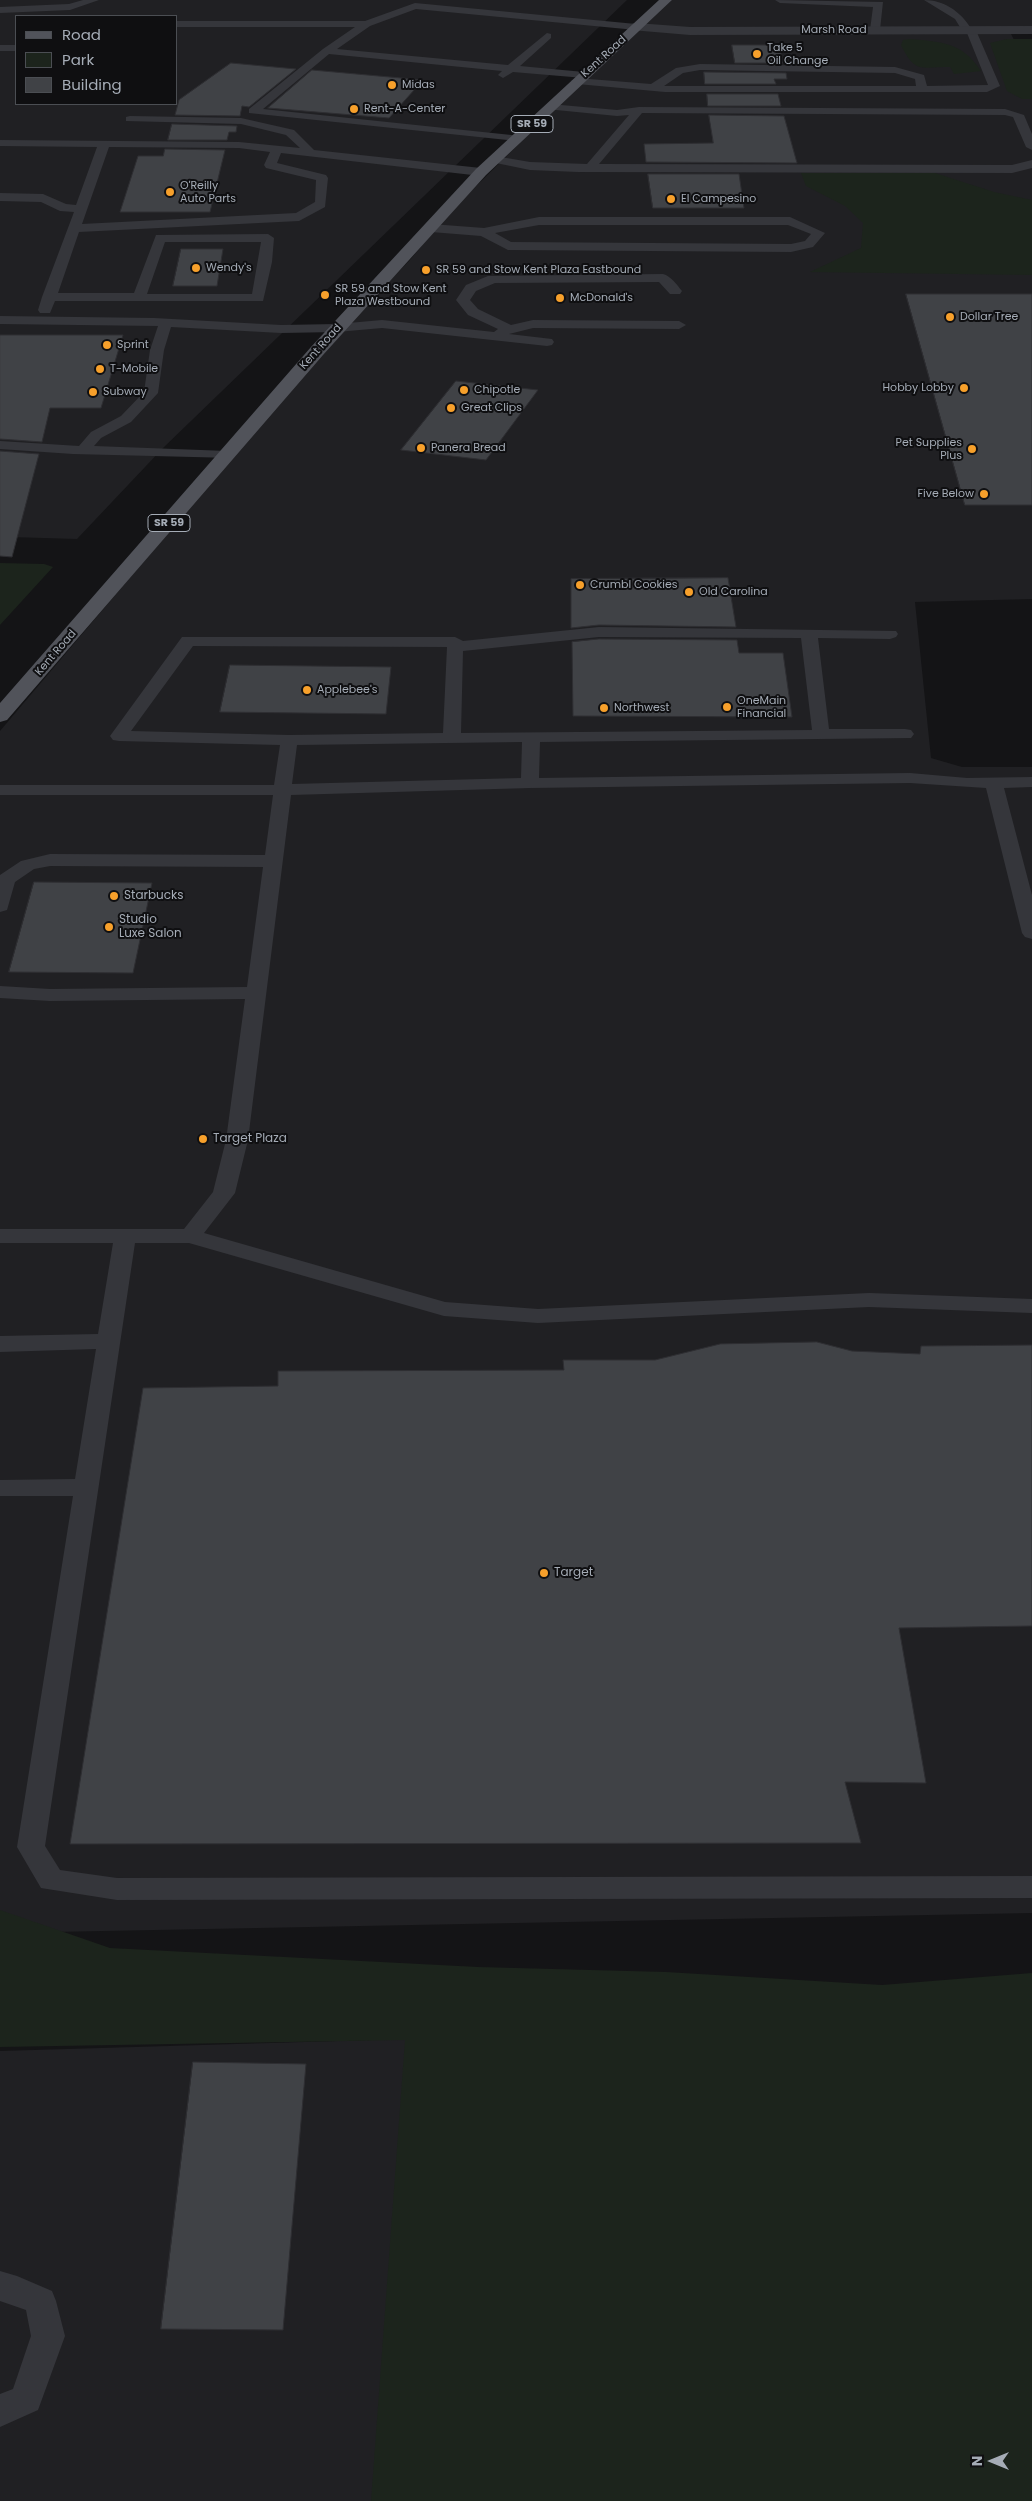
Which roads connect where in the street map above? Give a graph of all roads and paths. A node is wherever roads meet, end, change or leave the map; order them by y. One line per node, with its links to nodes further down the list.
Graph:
1 (94, 0): 7 (lane)
2 (431, 0): 6 (lane)
3 (666, 0): 12 (main road, Kent Road / SR 59)
4 (780, 0): 13 (lane)
5 (928, 0): 14 (lane)
6 (415, 6): 11 (lane); 12 (lane)
7 (70, 8): 8 (lane); 9 (lane)
8 (0, 10)
9 (46, 15)
10 (178, 24): 11 (lane)
11 (366, 24): 19 (lane)
12 (636, 27): 13 (street, Marsh Road); 23 (main road, Kent Road / SR 59)
13 (874, 30): 14 (street, Marsh Road)
14 (969, 30): 15 (street, Marsh Road); 27 (lane)
15 (1032, 30)
16 (547, 36): 22 (lane)
17 (0, 48): 18 (lane)
18 (15, 48)
19 (328, 52): 20 (lane); 32 (lane)
20 (402, 58): 21 (lane); 22 (lane)
21 (392, 67)
22 (511, 68): 23 (lane); 24 (lane)
23 (581, 78): 25 (lane); 29 (main road, Kent Road / SR 59)
24 (496, 82)
25 (653, 88): 26 (lane); 26 (lane)
26 (922, 89): 27 (lane)
27 (1000, 99): 30 (lane); 36 (lane)
28 (136, 105): 31 (lane)
29 (550, 107): 30 (lane); 32 (main road, Kent Road / SR 59)
30 (639, 110): 41 (lane)
31 (130, 118): 35 (lane); 38 (lane)
32 (517, 138): 39 (main road, Kent Road / SR 59)
33 (0, 143): 34 (lane)
34 (104, 144): 35 (lane); 44 (lane)
35 (121, 144): 37 (lane)
36 (1032, 147)
37 (277, 149): 38 (lane); 45 (lane)
38 (310, 152): 42 (lane)
39 (495, 160): 41 (lane); 42 (main road, Kent Road / SR 59)
40 (1032, 164): 41 (lane)
41 (590, 168)
42 (482, 172): 46 (main road, Kent Road / SR 59)
43 (0, 198): 44 (lane)
44 (81, 209): 45 (lane)
45 (75, 228): 50 (lane)
46 (431, 228): 47 (lane); 55 (main road, Kent Road / SR 59)
47 (484, 232): 47 (lane)
48 (675, 291): 56 (lane)
49 (140, 296): 49 (lane); 50 (lane)
50 (49, 297): 52 (lane)
51 (0, 320): 52 (lane)
52 (41, 320): 53 (lane)
53 (166, 323): 55 (lane); 61 (lane)
54 (679, 325): 56 (lane)
55 (337, 328): 57 (lane); 58 (lane); 62 (main road, Kent Road / SR 59)
56 (509, 329): 57 (lane)
57 (494, 336): 59 (lane)
58 (380, 338)
59 (399, 340)
60 (0, 445): 61 (lane)
61 (84, 450): 62 (lane)
62 (228, 455): 66 (main road, Kent Road / SR 59)
63 (809, 633): 64 (lane); 65 (lane); 67 (lane)
64 (890, 634)
65 (455, 647): 70 (lane); 71 (lane)
66 (0, 716)
67 (821, 734): 68 (lane); 69 (lane)
68 (905, 734)
69 (531, 737): 70 (lane); 73 (lane)
70 (452, 738): 71 (lane)
71 (289, 740): 76 (lane)
72 (1032, 782): 74 (lane)
73 (530, 783): 74 (lane); 76 (lane)
74 (994, 783): 79 (lane)
75 (0, 790): 76 (lane)
76 (282, 790): 77 (lane)
77 (273, 861): 78 (lane); 81 (lane)
78 (0, 906)
79 (1032, 933)
80 (0, 992): 81 (lane)
81 (256, 993): 84 (lane)
82 (0, 1236): 83 (lane)
83 (125, 1236): 84 (lane); 86 (lane)
84 (190, 1236): 85 (lane)
85 (1032, 1306)
86 (109, 1341): 87 (lane); 88 (lane)
87 (0, 1344)
88 (86, 1487): 89 (lane); 90 (lane)
89 (0, 1488)
90 (1032, 1888)
91 (0, 2286): 92 (lane)
92 (0, 2411)

